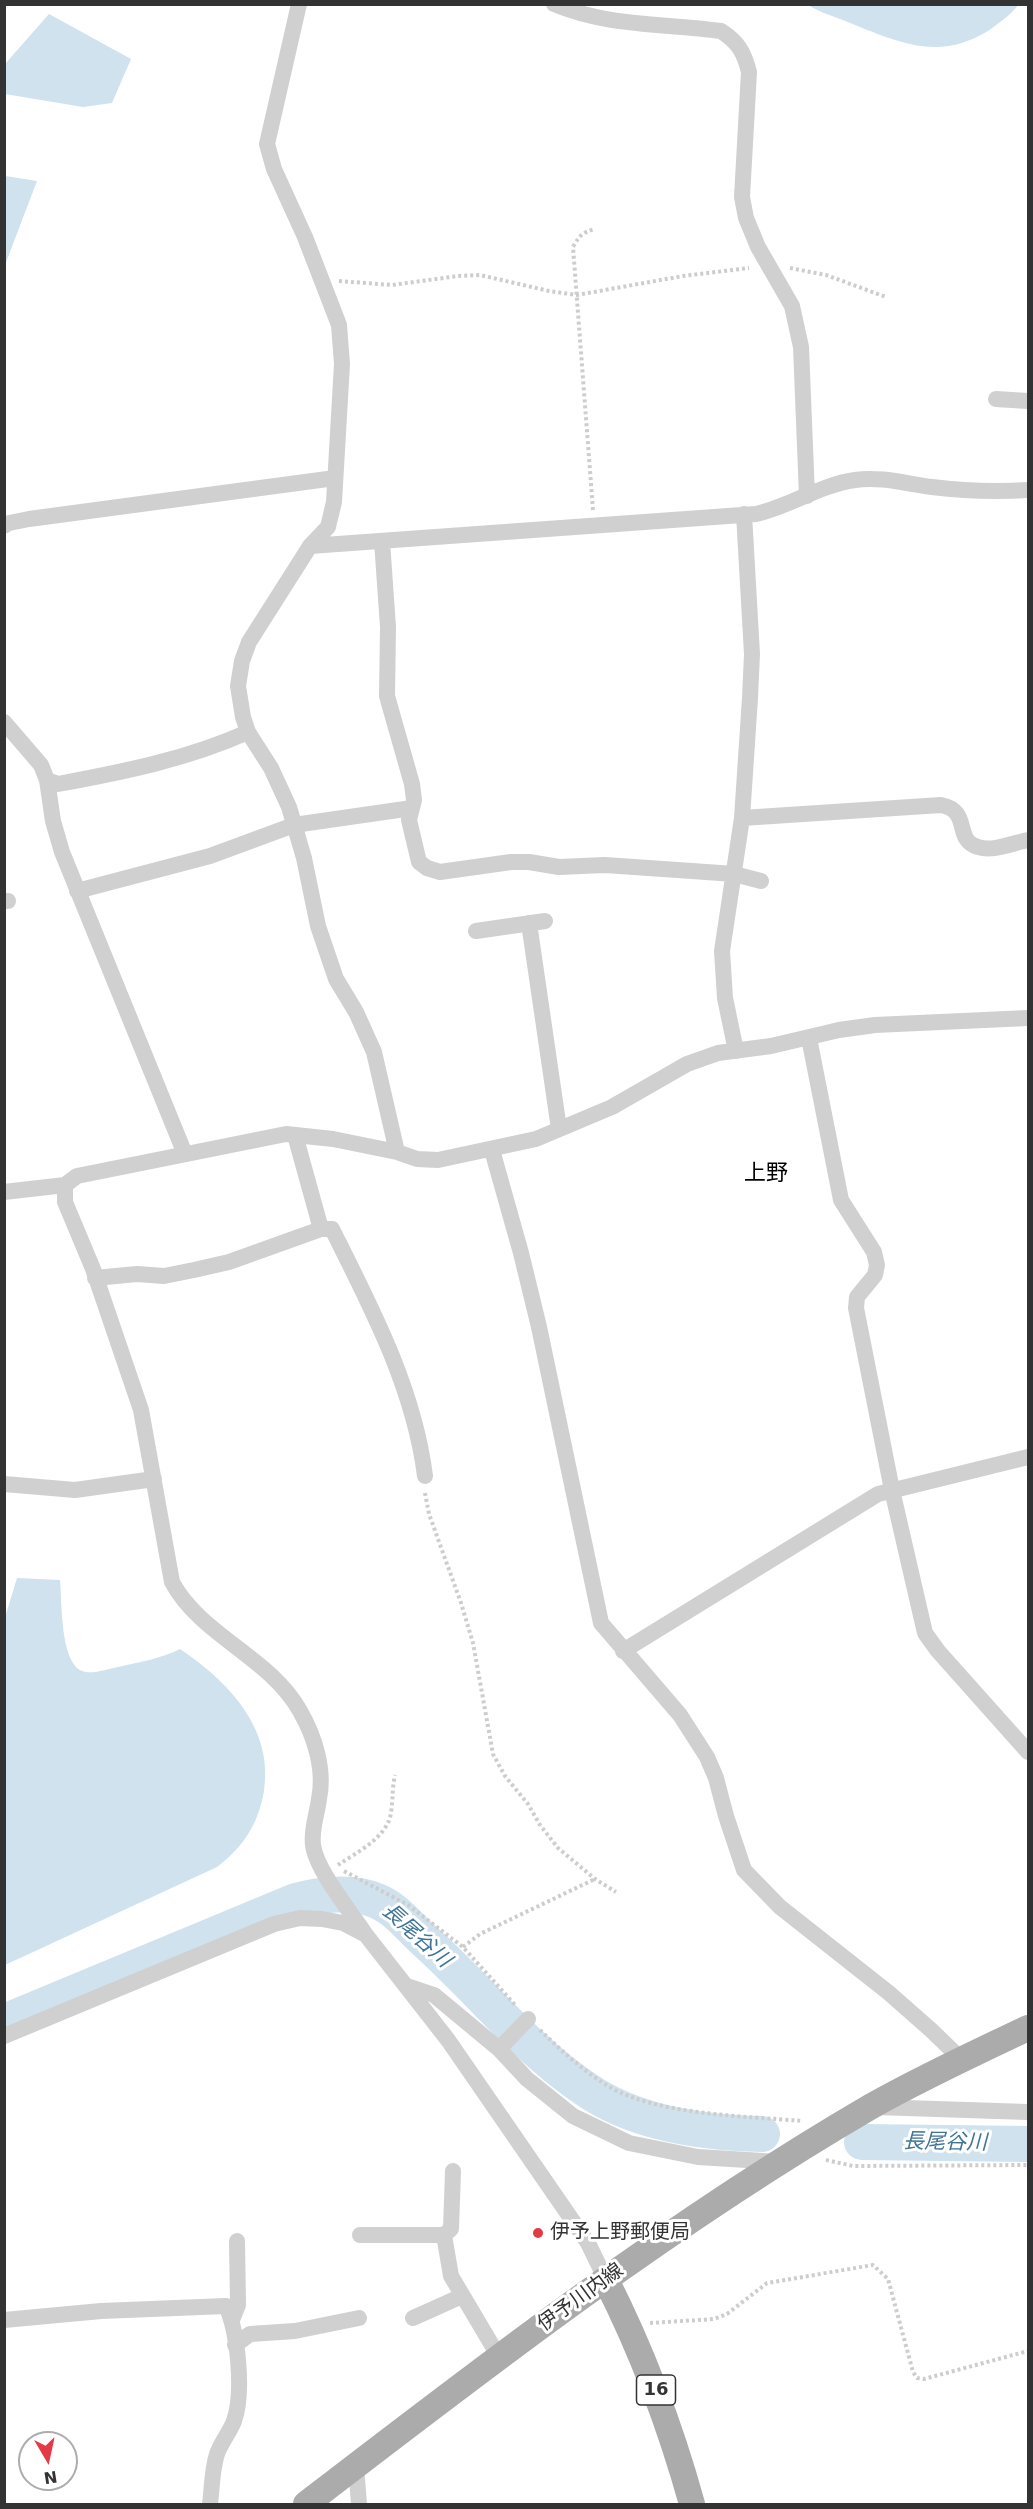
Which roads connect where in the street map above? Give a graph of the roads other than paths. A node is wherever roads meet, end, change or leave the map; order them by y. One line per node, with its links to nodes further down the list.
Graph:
1 (299, 4): 5 (street)
2 (554, 4): 7 (street)
3 (996, 399): 4 (street)
4 (1029, 400)
5 (335, 478): 9 (street); 11 (street)
6 (1029, 490): 7 (street)
7 (807, 496): 8 (street)
8 (744, 514): 10 (street); 16 (street)
9 (4, 526)
10 (382, 541): 11 (street); 15 (street)
11 (310, 546): 13 (street)
12 (4, 722): 14 (street)
13 (248, 732): 14 (street); 17 (street)
14 (47, 780): 21 (street)
15 (412, 808): 17 (street); 19 (street)
16 (742, 818): 18 (street); 19 (street)
17 (294, 825): 21 (street); 29 (street)
18 (1029, 840)
19 (734, 874): 20 (street); 25 (street)
20 (761, 881)
21 (77, 891): 30 (street)
22 (476, 932): 26 (street)
23 (1029, 1018): 24 (street)
24 (809, 1038): 25 (street); 39 (street)
25 (736, 1051): 26 (street)
26 (559, 1130): 28 (street)
27 (295, 1135): 29 (street); 30 (street); 33 (street)
28 (492, 1150): 29 (street); 40 (street)
29 (397, 1152)
30 (185, 1154): 31 (street)
31 (65, 1185): 32 (street); 34 (street)
32 (4, 1192)
33 (321, 1229): 34 (street); 36 (street)
34 (95, 1278): 37 (street)
35 (1029, 1457): 39 (street)
36 (425, 1476)
37 (154, 1479): 38 (street); 42 (street)
38 (4, 1484)
39 (892, 1490): 40 (street); 41 (street)
40 (623, 1651): 48 (street)
41 (1029, 1752)
42 (366, 1935): 43 (street); 46 (street)
43 (406, 1986): 47 (street); 56 (street)
44 (528, 2019): 47 (street)
45 (1029, 2028): 48 (main road, 伊予川内線)
46 (4, 2036)
47 (498, 2049): 51 (street)
48 (961, 2059): 49 (main road, 伊予川内線)
49 (871, 2107): 50 (street); 51 (main road, 伊予川内線)
50 (1029, 2112)
51 (790, 2156): 56 (main road, 伊予川内線)
52 (453, 2171): 54 (street)
53 (360, 2235): 54 (street)
54 (444, 2235): 57 (street)
55 (237, 2241): 61 (street)
56 (606, 2280): 63 (main road, 伊予川内線); 68 (main road, 16)
57 (462, 2296): 59 (street); 63 (street)
58 (359, 2318): 62 (street)
59 (413, 2318)
60 (4, 2320): 61 (street)
61 (232, 2320): 62 (street)
62 (235, 2345): 65 (street)
63 (498, 2357): 64 (main road, 伊予川内線)
64 (356, 2466): 66 (main road, 伊予川内線); 67 (street)
65 (210, 2505)
66 (306, 2505)
67 (359, 2505)
68 (692, 2505)

